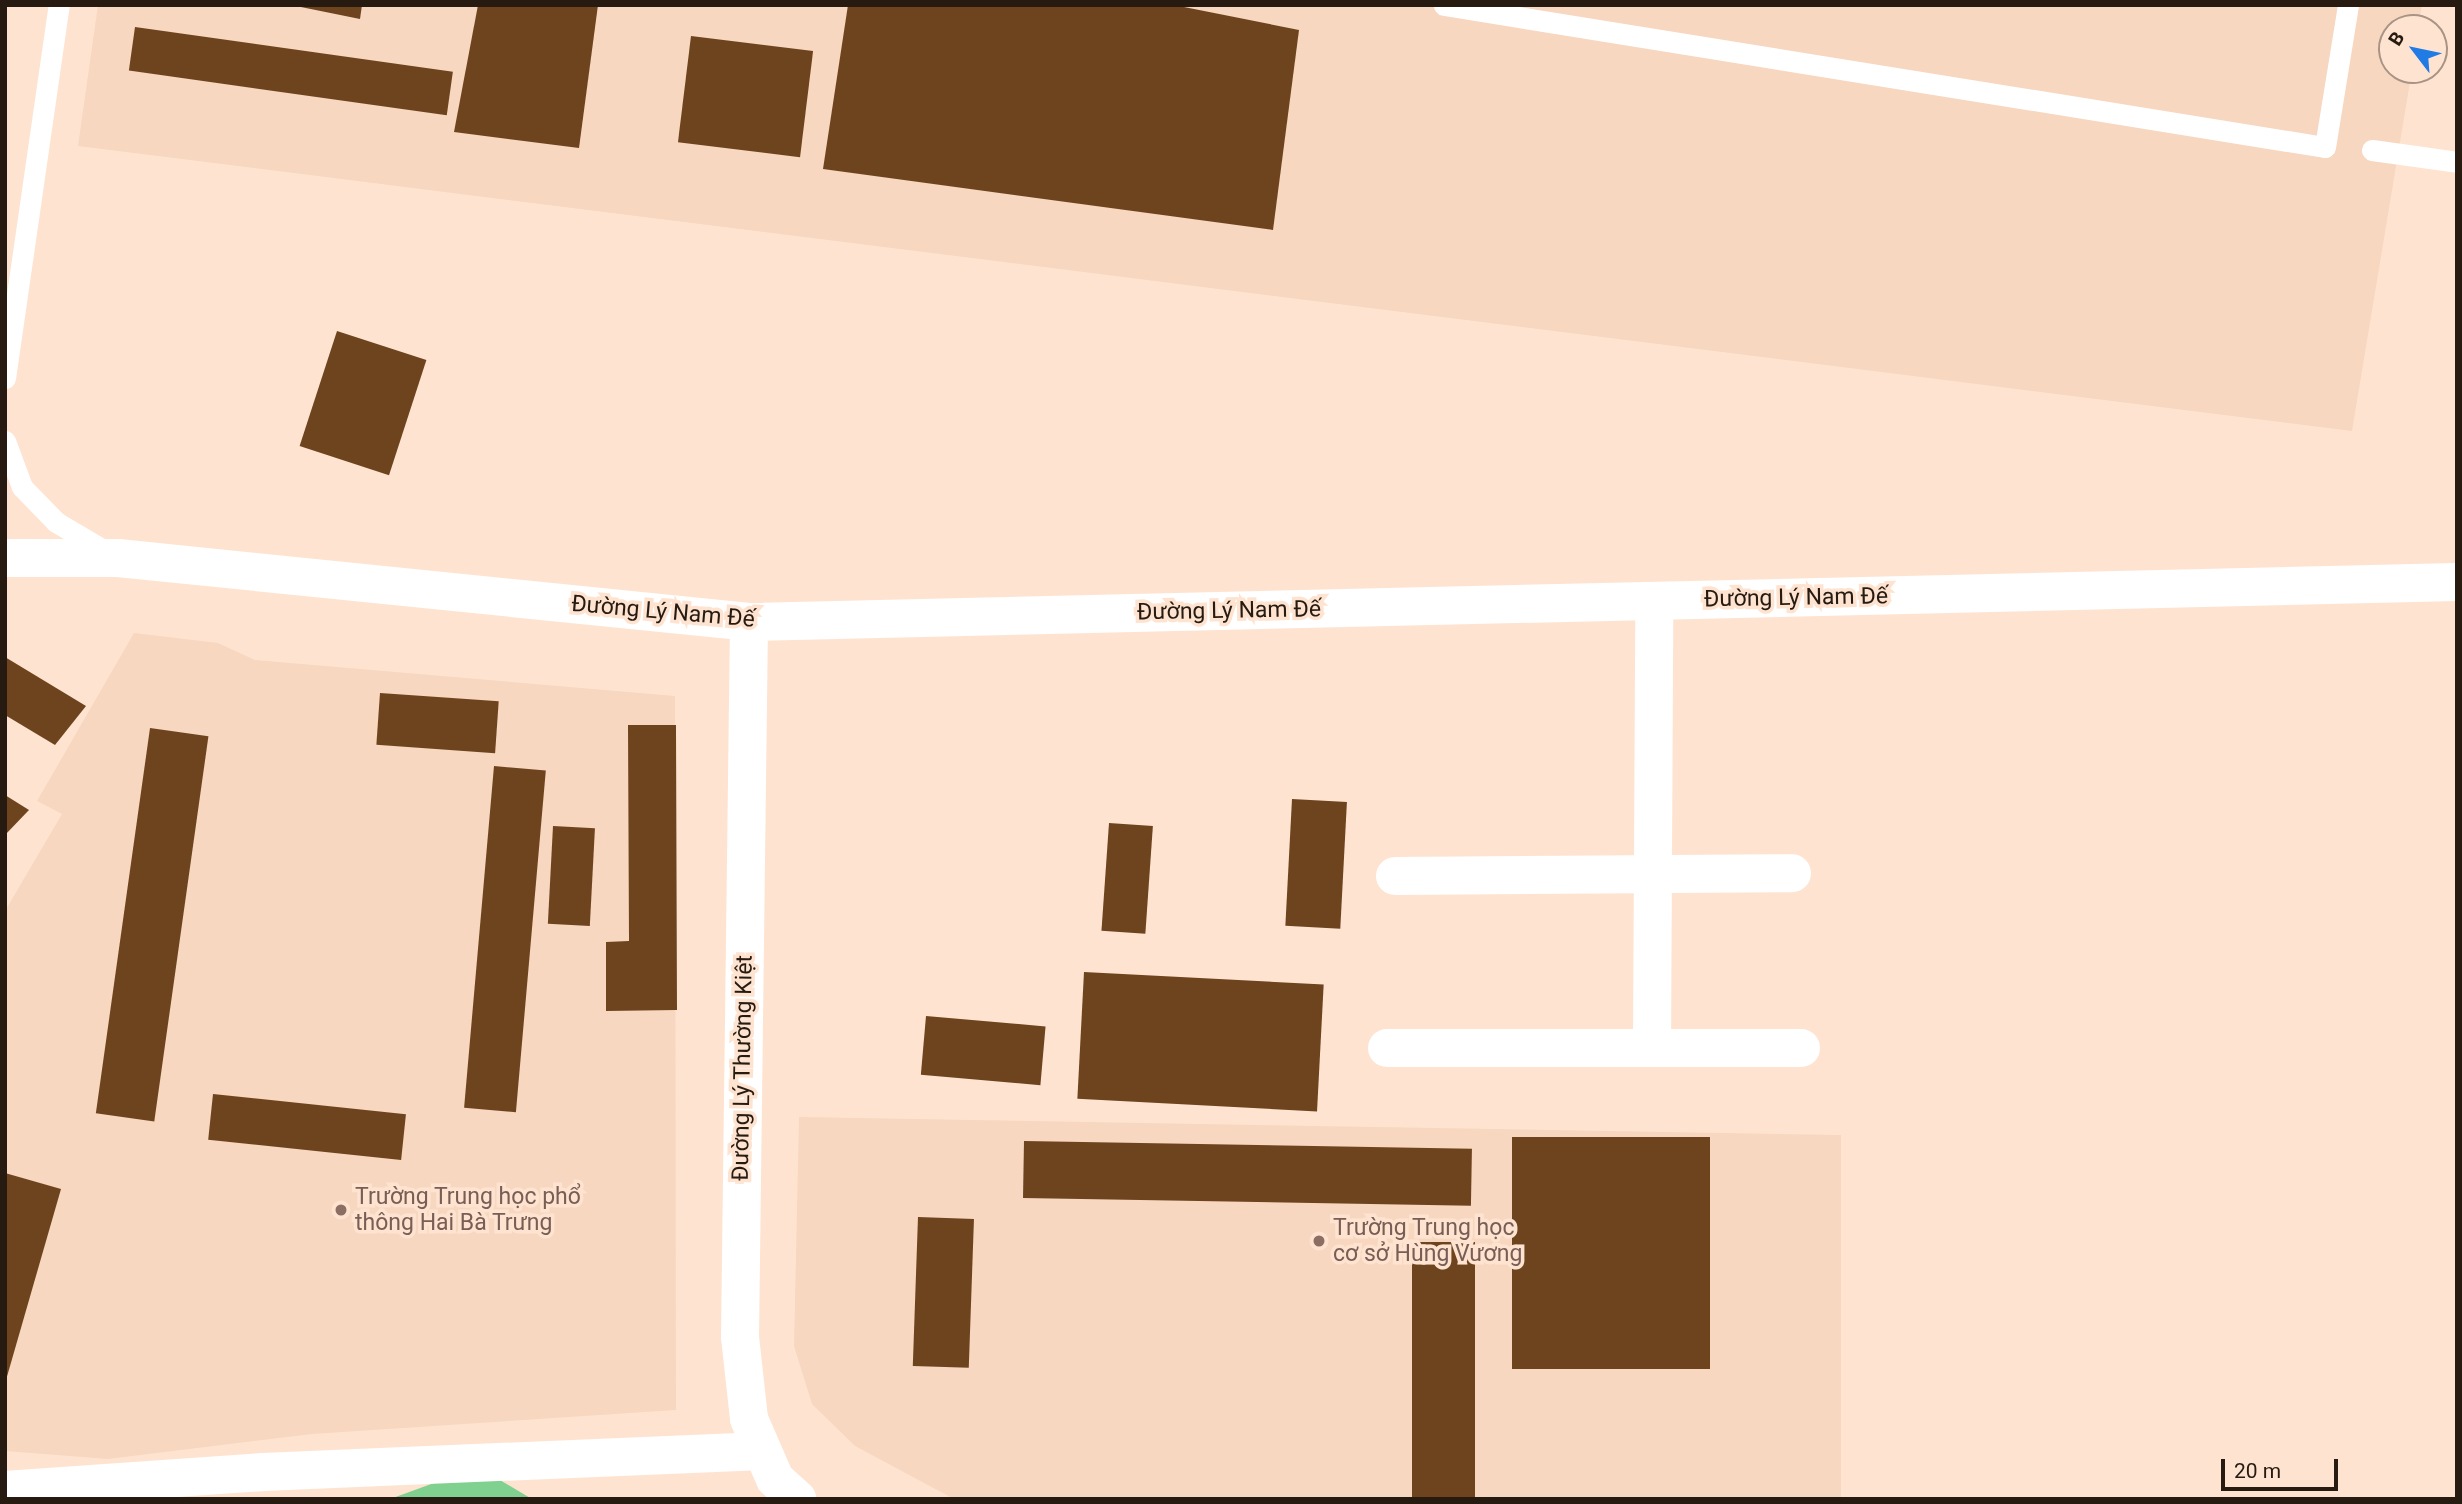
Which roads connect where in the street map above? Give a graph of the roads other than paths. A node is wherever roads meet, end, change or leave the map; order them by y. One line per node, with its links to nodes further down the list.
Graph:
1 (59, 5): 6 (lane)
2 (1444, 5): 3 (lane)
3 (2348, 5)
4 (2372, 150): 5 (lane)
5 (2457, 162)
6 (5, 378)
7 (5, 441): 9 (lane)
8 (5, 558): 9 (street, Đường Lý Nam Đế)
9 (118, 558): 12 (street, Đường Lý Nam Đế)
10 (2457, 582): 11 (street, Đường Lý Nam Đế)
11 (1654, 601): 12 (street, Đường Lý Nam Đế); 14 (street)
12 (749, 622): 19 (street, Đường Lý Thường Kiệt)
13 (1792, 873): 14 (street)
14 (1653, 874): 15 (street); 17 (street)
15 (1395, 876)
16 (1387, 1048): 17 (street)
17 (1652, 1048): 18 (street)
18 (1801, 1048)
19 (763, 1451): 20 (street); 23 (street, Đường Lý Thường Kiệt)
20 (314, 1470): 21 (street); 22 (street)
21 (5, 1490)
22 (274, 1499)
23 (797, 1499)

